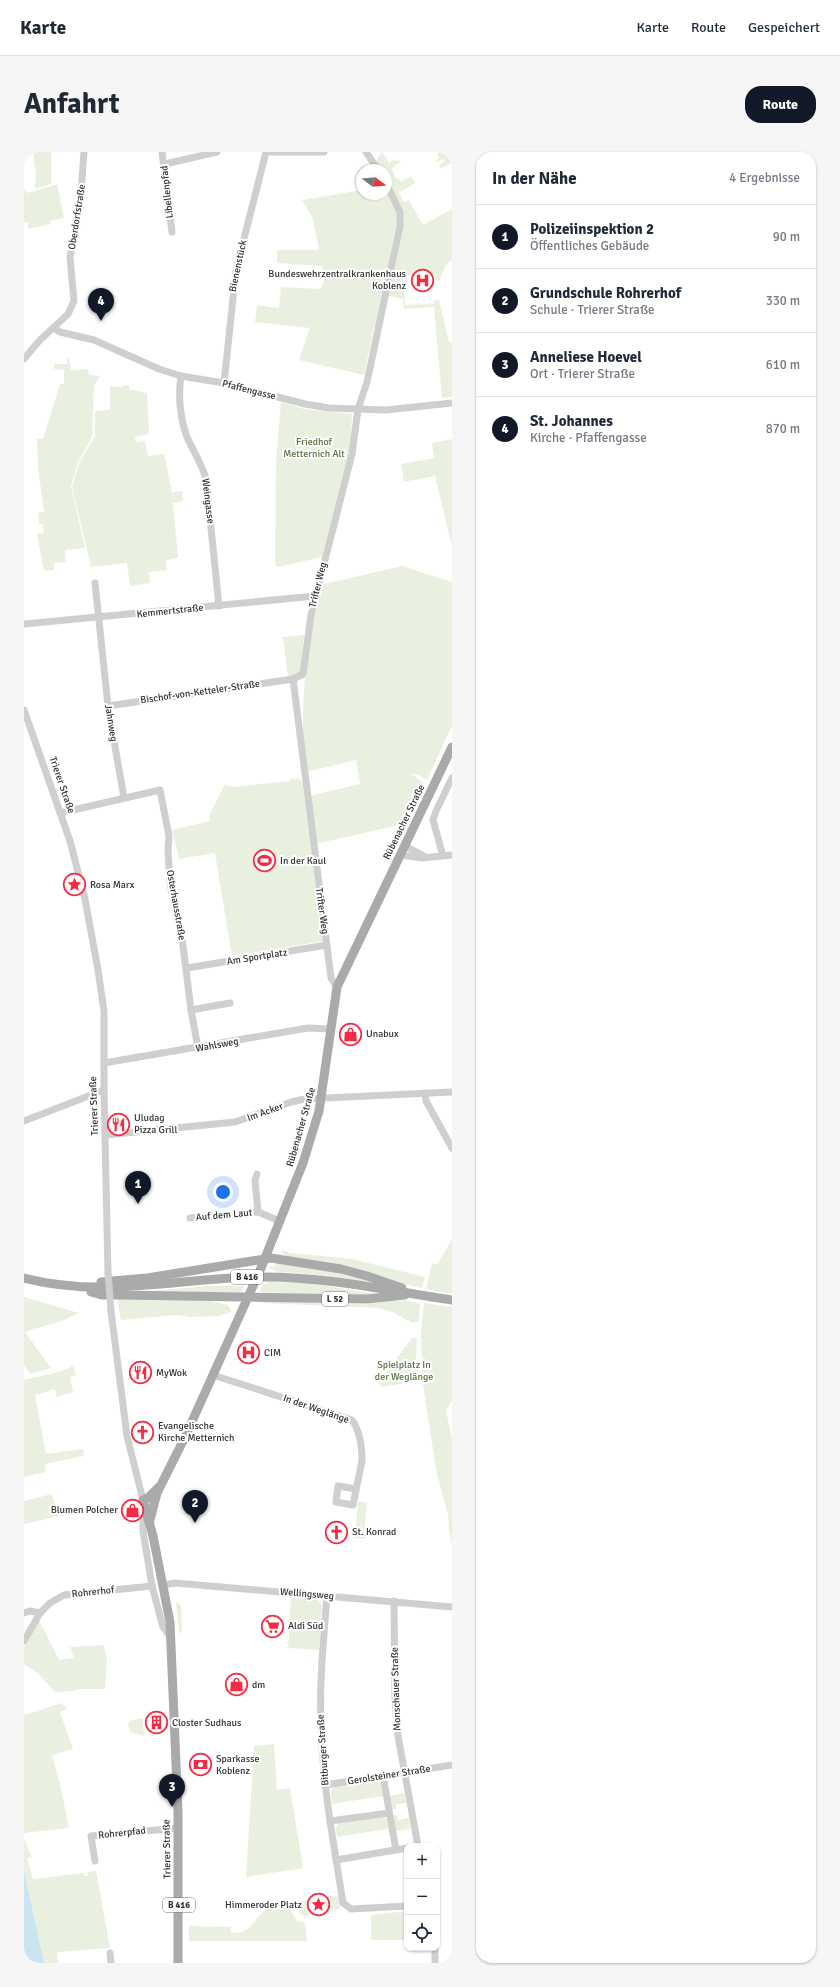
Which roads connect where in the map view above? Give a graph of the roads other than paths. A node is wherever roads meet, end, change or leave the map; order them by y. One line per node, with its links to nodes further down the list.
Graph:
1 (84, 152): 13 (street, Oberdorfstraße)
2 (162, 152): 9 (street, Libellenpfad)
3 (217, 152): 8 (street)
4 (266, 152): 16 (street, Bienenstück)
5 (270, 152): 6 (street)
6 (324, 152)
7 (366, 152): 10 (street)
8 (205, 153): 9 (street)
9 (165, 164): 12 (street, Libellenpfad)
10 (374, 164)
11 (392, 196): 18 (street, Trifter Weg)
12 (172, 232)
13 (54, 328): 14 (street, Oberdorfstraße); 15 (street, Pfaffengasse)
14 (24, 359)
15 (181, 376): 16 (street, Pfaffengasse); 21 (street, Weingasse)
16 (224, 383): 18 (street, Pfaffengasse)
17 (452, 403): 18 (street, Pfaffengasse)
18 (358, 410): 20 (street, Trifter Weg)
19 (95, 583): 22 (street, Jahnweg)
20 (315, 596): 21 (street, Kemmertstraße); 24 (street, Trifter Weg)
21 (219, 606): 22 (street, Kemmertstraße)
22 (97, 618): 23 (street, Kemmertstraße); 25 (street, Jahnweg)
23 (24, 624)
24 (293, 680): 25 (street, Bischof-von-Ketteler-Straße); 34 (street, Trifter Weg)
25 (108, 706): 29 (street, Jahnweg)
26 (24, 713): 30 (street, Trierer Straße)
27 (452, 747): 31 (main road, Rübenacher Straße)
28 (452, 778): 33 (street)
29 (124, 798): 30 (street); 35 (street, Osterhausstraße)
30 (60, 813): 41 (street, Trierer Straße)
31 (403, 851): 33 (street); 36 (main road, Rübenacher Straße)
32 (452, 855): 33 (street)
33 (443, 856)
34 (327, 945): 35 (street, Am Sportplatz); 36 (street, Trifter Weg)
35 (187, 968): 38 (street, Osterhausstraße)
36 (337, 987): 39 (main road, Rübenacher Straße)
37 (230, 1003): 38 (street)
38 (191, 1010): 40 (street, Osterhausstraße)
39 (330, 1029): 40 (street, Wahlsweg); 45 (main road, Rübenacher Straße)
40 (198, 1048): 41 (street, Wahlsweg)
41 (104, 1063): 42 (street, Trierer Straße)
42 (104, 1090): 46 (street); 47 (street, Trierer Straße)
43 (452, 1092): 44 (street, Im Acker)
44 (425, 1093): 45 (street, Im Acker); 48 (street)
45 (322, 1099): 47 (street, Im Acker); 52 (main road, Rübenacher Straße)
46 (24, 1121)
47 (106, 1135): 62 (street, Trierer Straße, bridge)
48 (452, 1148)
49 (257, 1174): 50 (street, Auf dem Laut)
50 (258, 1212): 51 (street, Auf dem Laut); 52 (street, Auf dem Laut)
51 (190, 1218)
52 (280, 1221): 53 (main road, Rübenacher Straße)
53 (265, 1258): 55 (main road); 56 (main road, L 52); 57 (main road, Rübenacher Straße / B 416, bridge)
54 (24, 1278): 55 (main road, B 416)
55 (82, 1288): 56 (main road, B 416); 57 (main road, B 416)
56 (412, 1294): 57 (main road, L 52); 58 (main road, L 52)
57 (248, 1298): 59 (main road, Rübenacher Straße / B 416)
58 (452, 1300)
59 (213, 1375): 60 (main road, Rübenacher Straße / B 416); 61 (street, In der Weglänge)
60 (160, 1486): 62 (main road, Rübenacher Straße / B 416); 64 (main road, Rübenacher Straße)
61 (356, 1489)
62 (143, 1500): 63 (main road, Trierer Straße / B 416)
63 (146, 1509): 64 (main road, Trierer Straße / B 416); 66 (street, Trierer Straße)
64 (150, 1523): 65 (main road, Trierer Straße / B 416)
65 (163, 1585): 67 (street, Wellingsweg); 72 (main road, Trierer Straße / B 416)
66 (152, 1586): 71 (street, Rohrerhof); 72 (street, Trierer Straße)
67 (327, 1596): 68 (street, Wellingsweg); 77 (street, Bitburger Straße)
68 (394, 1601): 69 (street, Wellingsweg); 75 (street, Monschauer Straße)
69 (451, 1608)
70 (24, 1613): 71 (street)
71 (40, 1613): 73 (street, Rohrerhof)
72 (171, 1638): 80 (main road, Trierer Straße / B 416)
73 (24, 1641)
74 (452, 1765): 75 (street, Gerolsteiner Straße)
75 (405, 1774): 76 (street, Gerolsteiner Straße); 81 (street, Monschauer Straße)
76 (383, 1776): 77 (street, Gerolsteiner Straße); 78 (street)
77 (325, 1784): 79 (street, Bitburger Straße)
78 (389, 1813): 79 (street); 83 (street)
79 (330, 1821): 84 (street, Bitburger Straße)
80 (178, 1828): 85 (street, Rohrerpfad); 90 (main road, Trierer Straße / B 416)
81 (417, 1843)
82 (404, 1849): 83 (street)
83 (396, 1850): 84 (street)
84 (336, 1860): 86 (street, Bitburger Straße)
85 (95, 1861)
86 (404, 1906)
87 (435, 1951): 91 (street)
88 (110, 1953): 89 (street)
89 (111, 1963)
90 (178, 1963)
91 (434, 1963)

